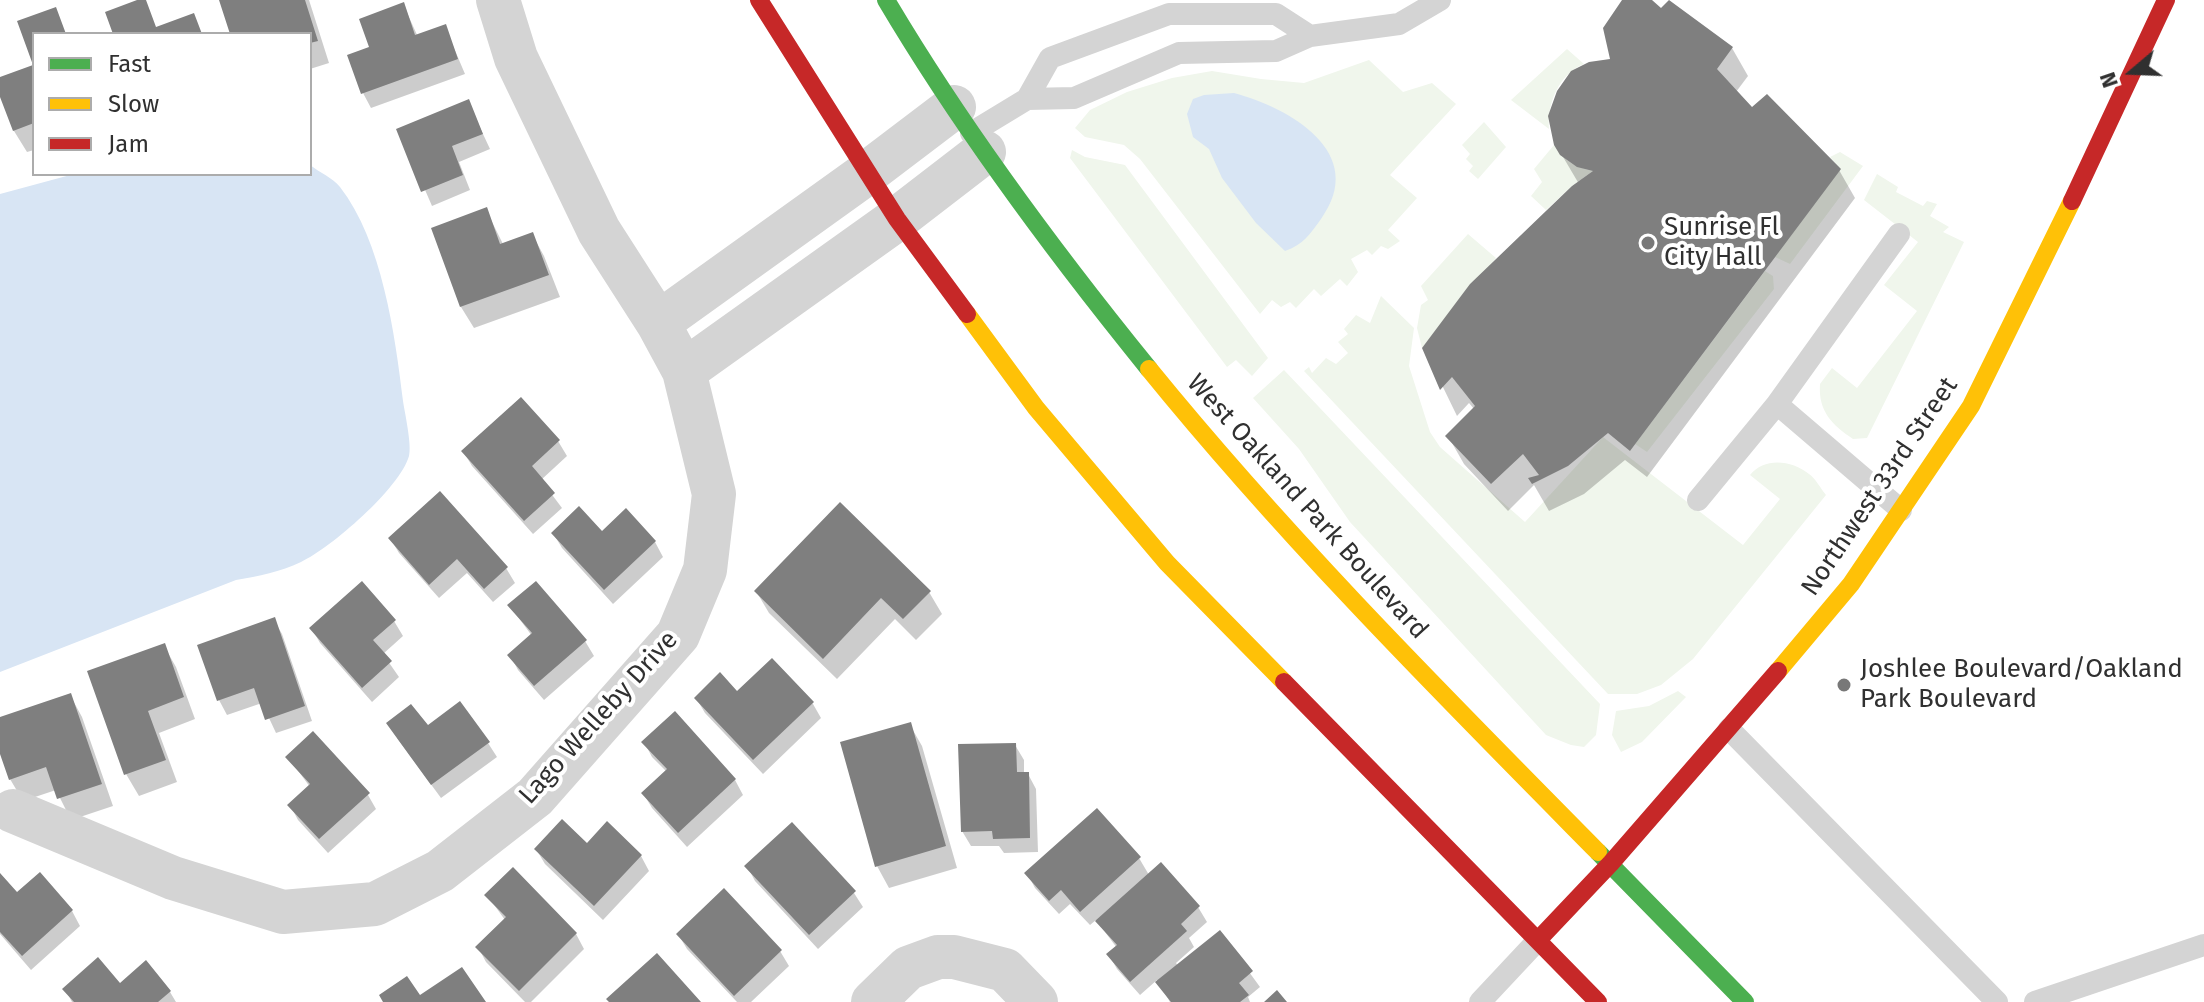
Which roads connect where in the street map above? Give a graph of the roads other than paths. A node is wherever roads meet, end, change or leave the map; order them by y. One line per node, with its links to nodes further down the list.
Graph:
1 (498, 0): 12 (street, Lago Welleby Drive)
2 (759, 0): 9 (main road)
3 (886, 0): 8 (main road, West Oakland Park Boulevard)
4 (1440, 0): 6 (lane)
5 (2166, 0): 16 (main road, Northwest 33rd Street)
6 (1310, 36): 7 (lane); 7 (lane)
7 (1027, 99): 8 (lane)
8 (969, 131): 9 (street); 10 (street); 19 (main road, West Oakland Park Boulevard)
9 (867, 173): 10 (main road); 12 (street)
10 (897, 219): 13 (street); 20 (main road)
11 (1899, 234): 14 (lane)
12 (658, 323): 13 (street, Lago Welleby Drive)
13 (684, 371): 18 (street, Lago Welleby Drive)
14 (1777, 404): 15 (lane); 16 (lane)
15 (1698, 500)
16 (1901, 510): 17 (main road, Northwest 33rd Street)
17 (1729, 729): 19 (main road, Northwest 33rd Street); 27 (lane)
18 (13, 811)
19 (1611, 863): 20 (main road, Northwest 33rd Street); 26 (main road, West Oakland Park Boulevard)
20 (1539, 939): 24 (lane); 25 (main road)
21 (2204, 945): 28 (lane)
22 (873, 1002): 23 (street)
23 (1036, 1002)
24 (1480, 1002)
25 (1598, 1002)
26 (1745, 1002)
27 (1997, 1002)
28 (2035, 1002)

